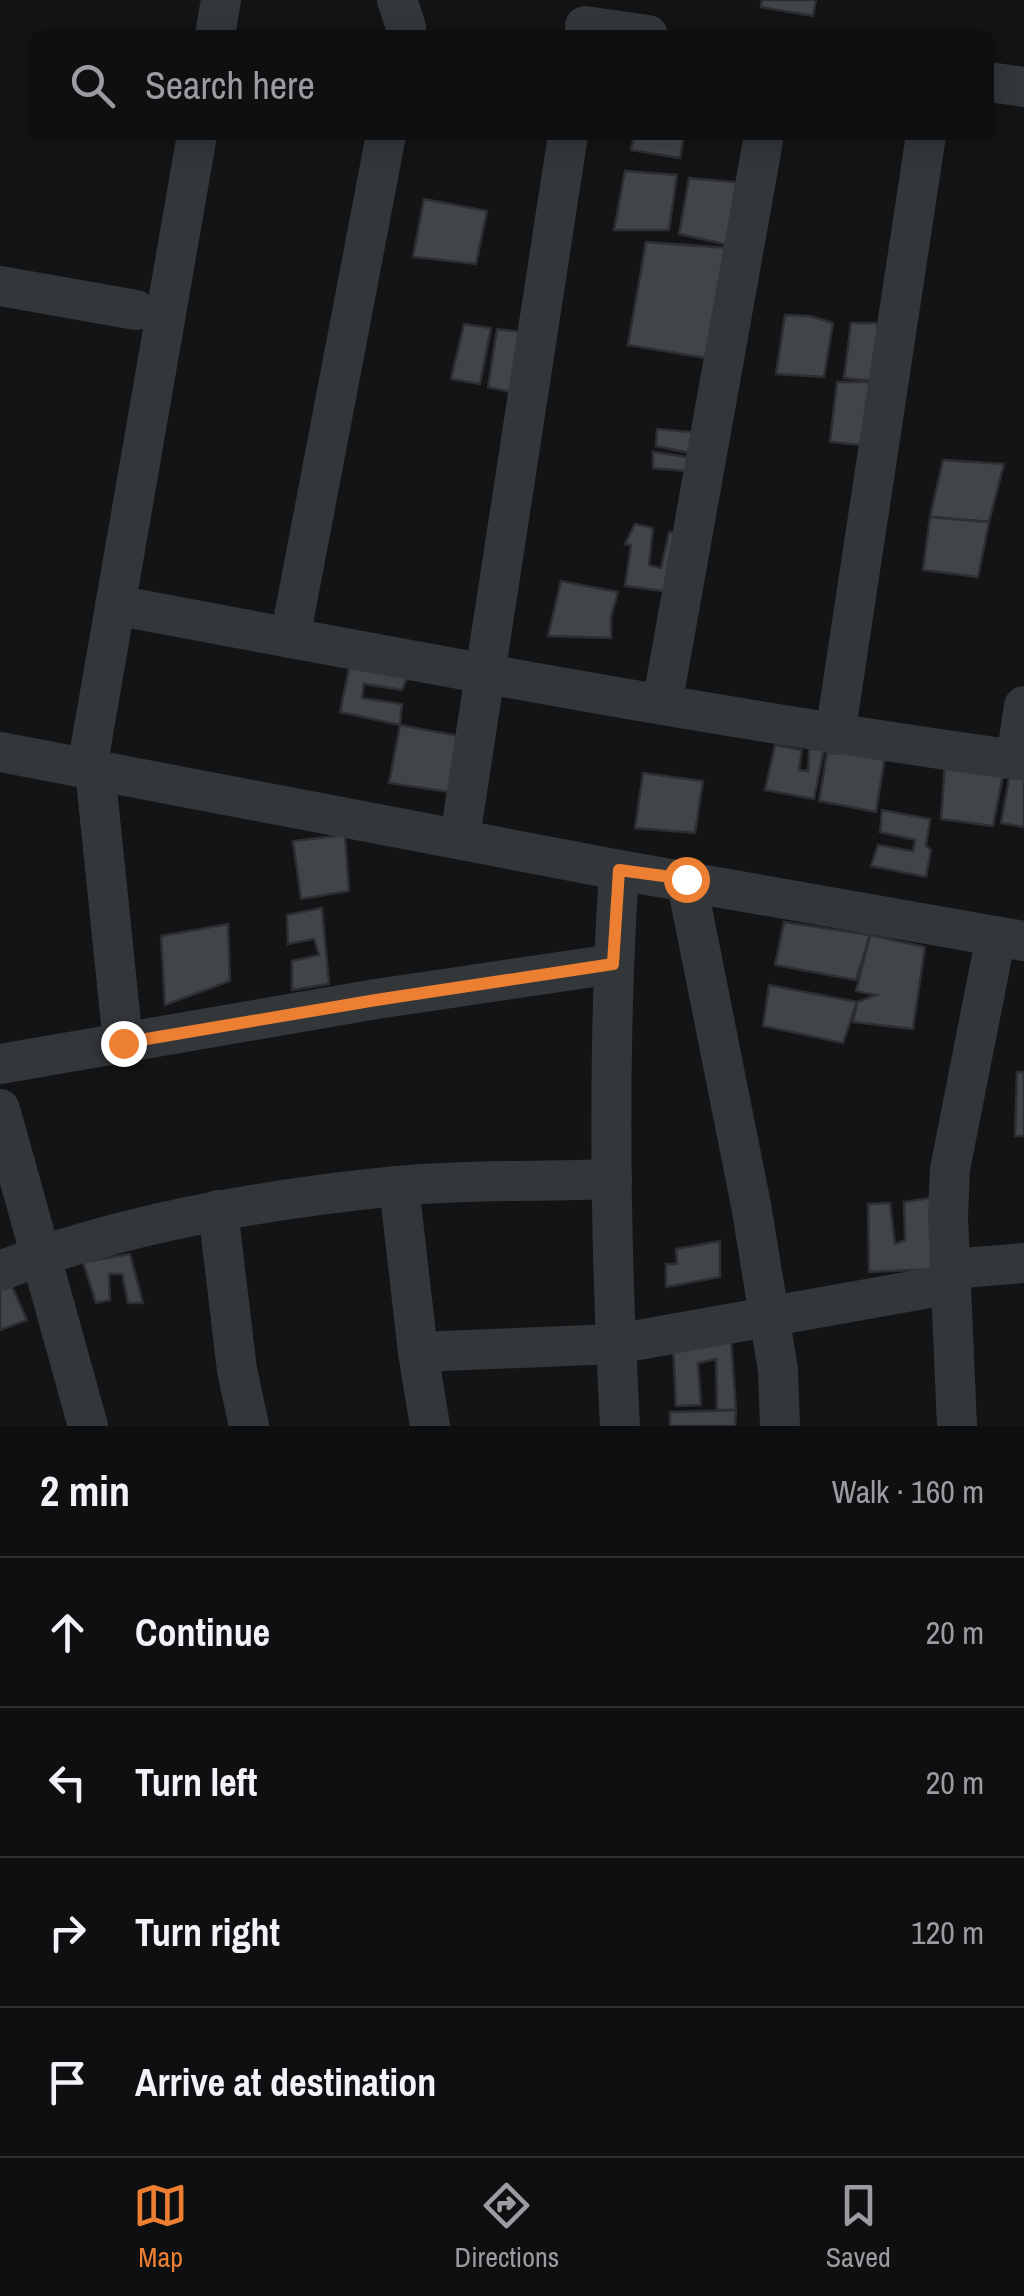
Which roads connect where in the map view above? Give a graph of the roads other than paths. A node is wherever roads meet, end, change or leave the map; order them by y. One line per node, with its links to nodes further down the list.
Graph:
1 (221, 0): 4 (street)
2 (398, 0): 5 (street)
3 (586, 20): 6 (street)
4 (216, 30)
5 (406, 30)
6 (627, 30)
7 (994, 83): 8 (street)
8 (1024, 87)
9 (197, 140): 16 (street)
10 (385, 140): 17 (street)
11 (567, 140): 18 (street)
12 (763, 140): 19 (street)
13 (925, 140): 21 (street)
14 (0, 286): 15 (street)
15 (136, 310)
16 (116, 605): 17 (street); 24 (street)
17 (290, 638): 18 (street)
18 (488, 675): 19 (street); 25 (street)
19 (662, 705): 21 (street)
20 (1024, 706): 23 (street)
21 (835, 735): 23 (street)
22 (0, 752): 24 (street)
23 (1020, 760)
24 (91, 769): 25 (street); 30 (street)
25 (460, 837): 26 (street)
26 (619, 870): 27 (street); 29 (street)
27 (686, 879): 28 (street); 40 (street)
28 (1010, 939): 39 (street)
29 (613, 964): 30 (street); 33 (street)
30 (123, 1043): 31 (street)
31 (0, 1064)
32 (0, 1109): 36 (street)
33 (612, 1179): 34 (street); 41 (street)
34 (399, 1186): 35 (street); 42 (street)
35 (218, 1210): 36 (street); 44 (street)
36 (42, 1255): 38 (street); 43 (street)
37 (1024, 1264): 39 (street)
38 (0, 1271)
39 (951, 1277): 40 (street); 48 (street)
40 (770, 1316): 41 (street); 47 (street)
41 (616, 1344): 42 (street); 46 (street)
42 (418, 1352): 45 (street)
43 (88, 1426)
44 (249, 1426)
45 (430, 1426)
46 (620, 1426)
47 (780, 1426)
48 (957, 1426)

